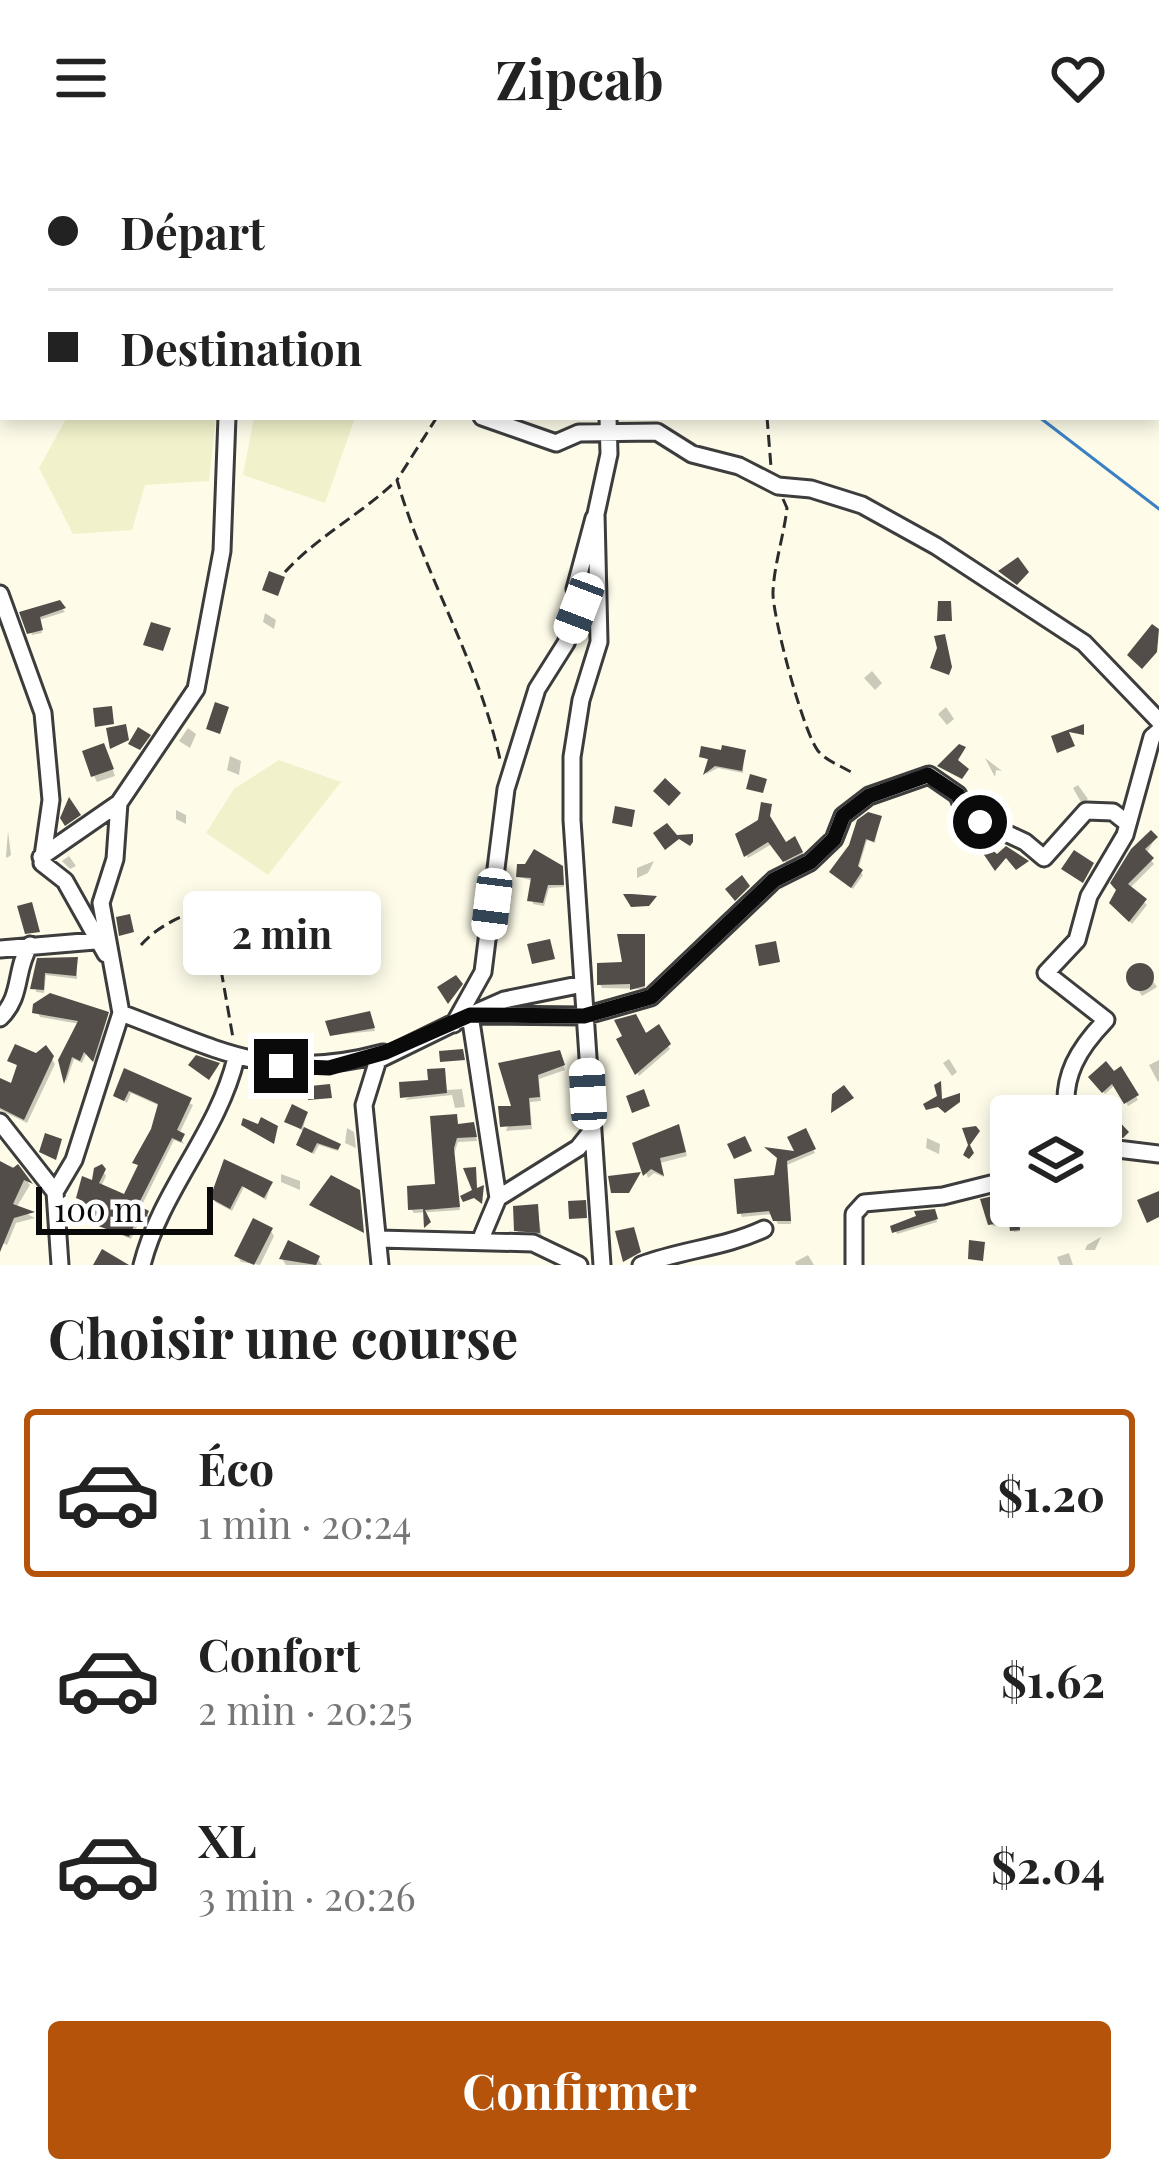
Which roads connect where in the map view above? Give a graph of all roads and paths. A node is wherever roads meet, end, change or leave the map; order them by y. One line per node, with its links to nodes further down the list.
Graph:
1 (227, 420): 15 (street)
2 (434, 420): 6 (path)
3 (491, 420): 5 (street)
4 (767, 420): 7 (path)
5 (608, 423): 7 (street); 8 (street)
6 (397, 480): 9 (path); 14 (path)
7 (778, 487): 11 (street); 13 (path)
8 (596, 514): 14 (street); 23 (street)
9 (285, 572)
10 (0, 594): 17 (street)
11 (1159, 721)
12 (1159, 731): 16 (street)
13 (851, 772)
14 (506, 789): 28 (street)
15 (119, 803): 17 (street); 22 (street)
16 (1127, 823): 26 (street); 31 (street)
17 (41, 856): 18 (street)
18 (95, 941): 19 (street); 22 (street)
19 (30, 945): 21 (street); 27 (street)
20 (141, 945): 30 (path)
21 (0, 949)
22 (108, 957): 24 (street)
23 (584, 984): 25 (street); 26 (street)
24 (121, 1013): 30 (street); 37 (street)
25 (470, 1015): 26 (street); 28 (street); 38 (street)
26 (584, 1016): 33 (street)
27 (0, 1018)
28 (453, 1026): 29 (street)
29 (386, 1052): 30 (street); 40 (street)
30 (236, 1058): 44 (street)
31 (1068, 1095)
32 (0, 1122): 37 (street)
33 (590, 1133): 38 (street); 47 (street)
34 (1122, 1150): 35 (street)
35 (1159, 1154)
36 (990, 1184): 49 (street)
37 (55, 1192): 43 (street)
38 (498, 1198): 41 (street)
39 (764, 1229): 42 (street)
40 (379, 1239): 41 (street); 45 (street)
41 (480, 1241): 46 (street)
42 (725, 1257): 48 (street)
43 (60, 1265)
44 (142, 1265)
45 (380, 1265)
46 (579, 1265)
47 (602, 1265)
48 (641, 1265)
49 (854, 1265)

